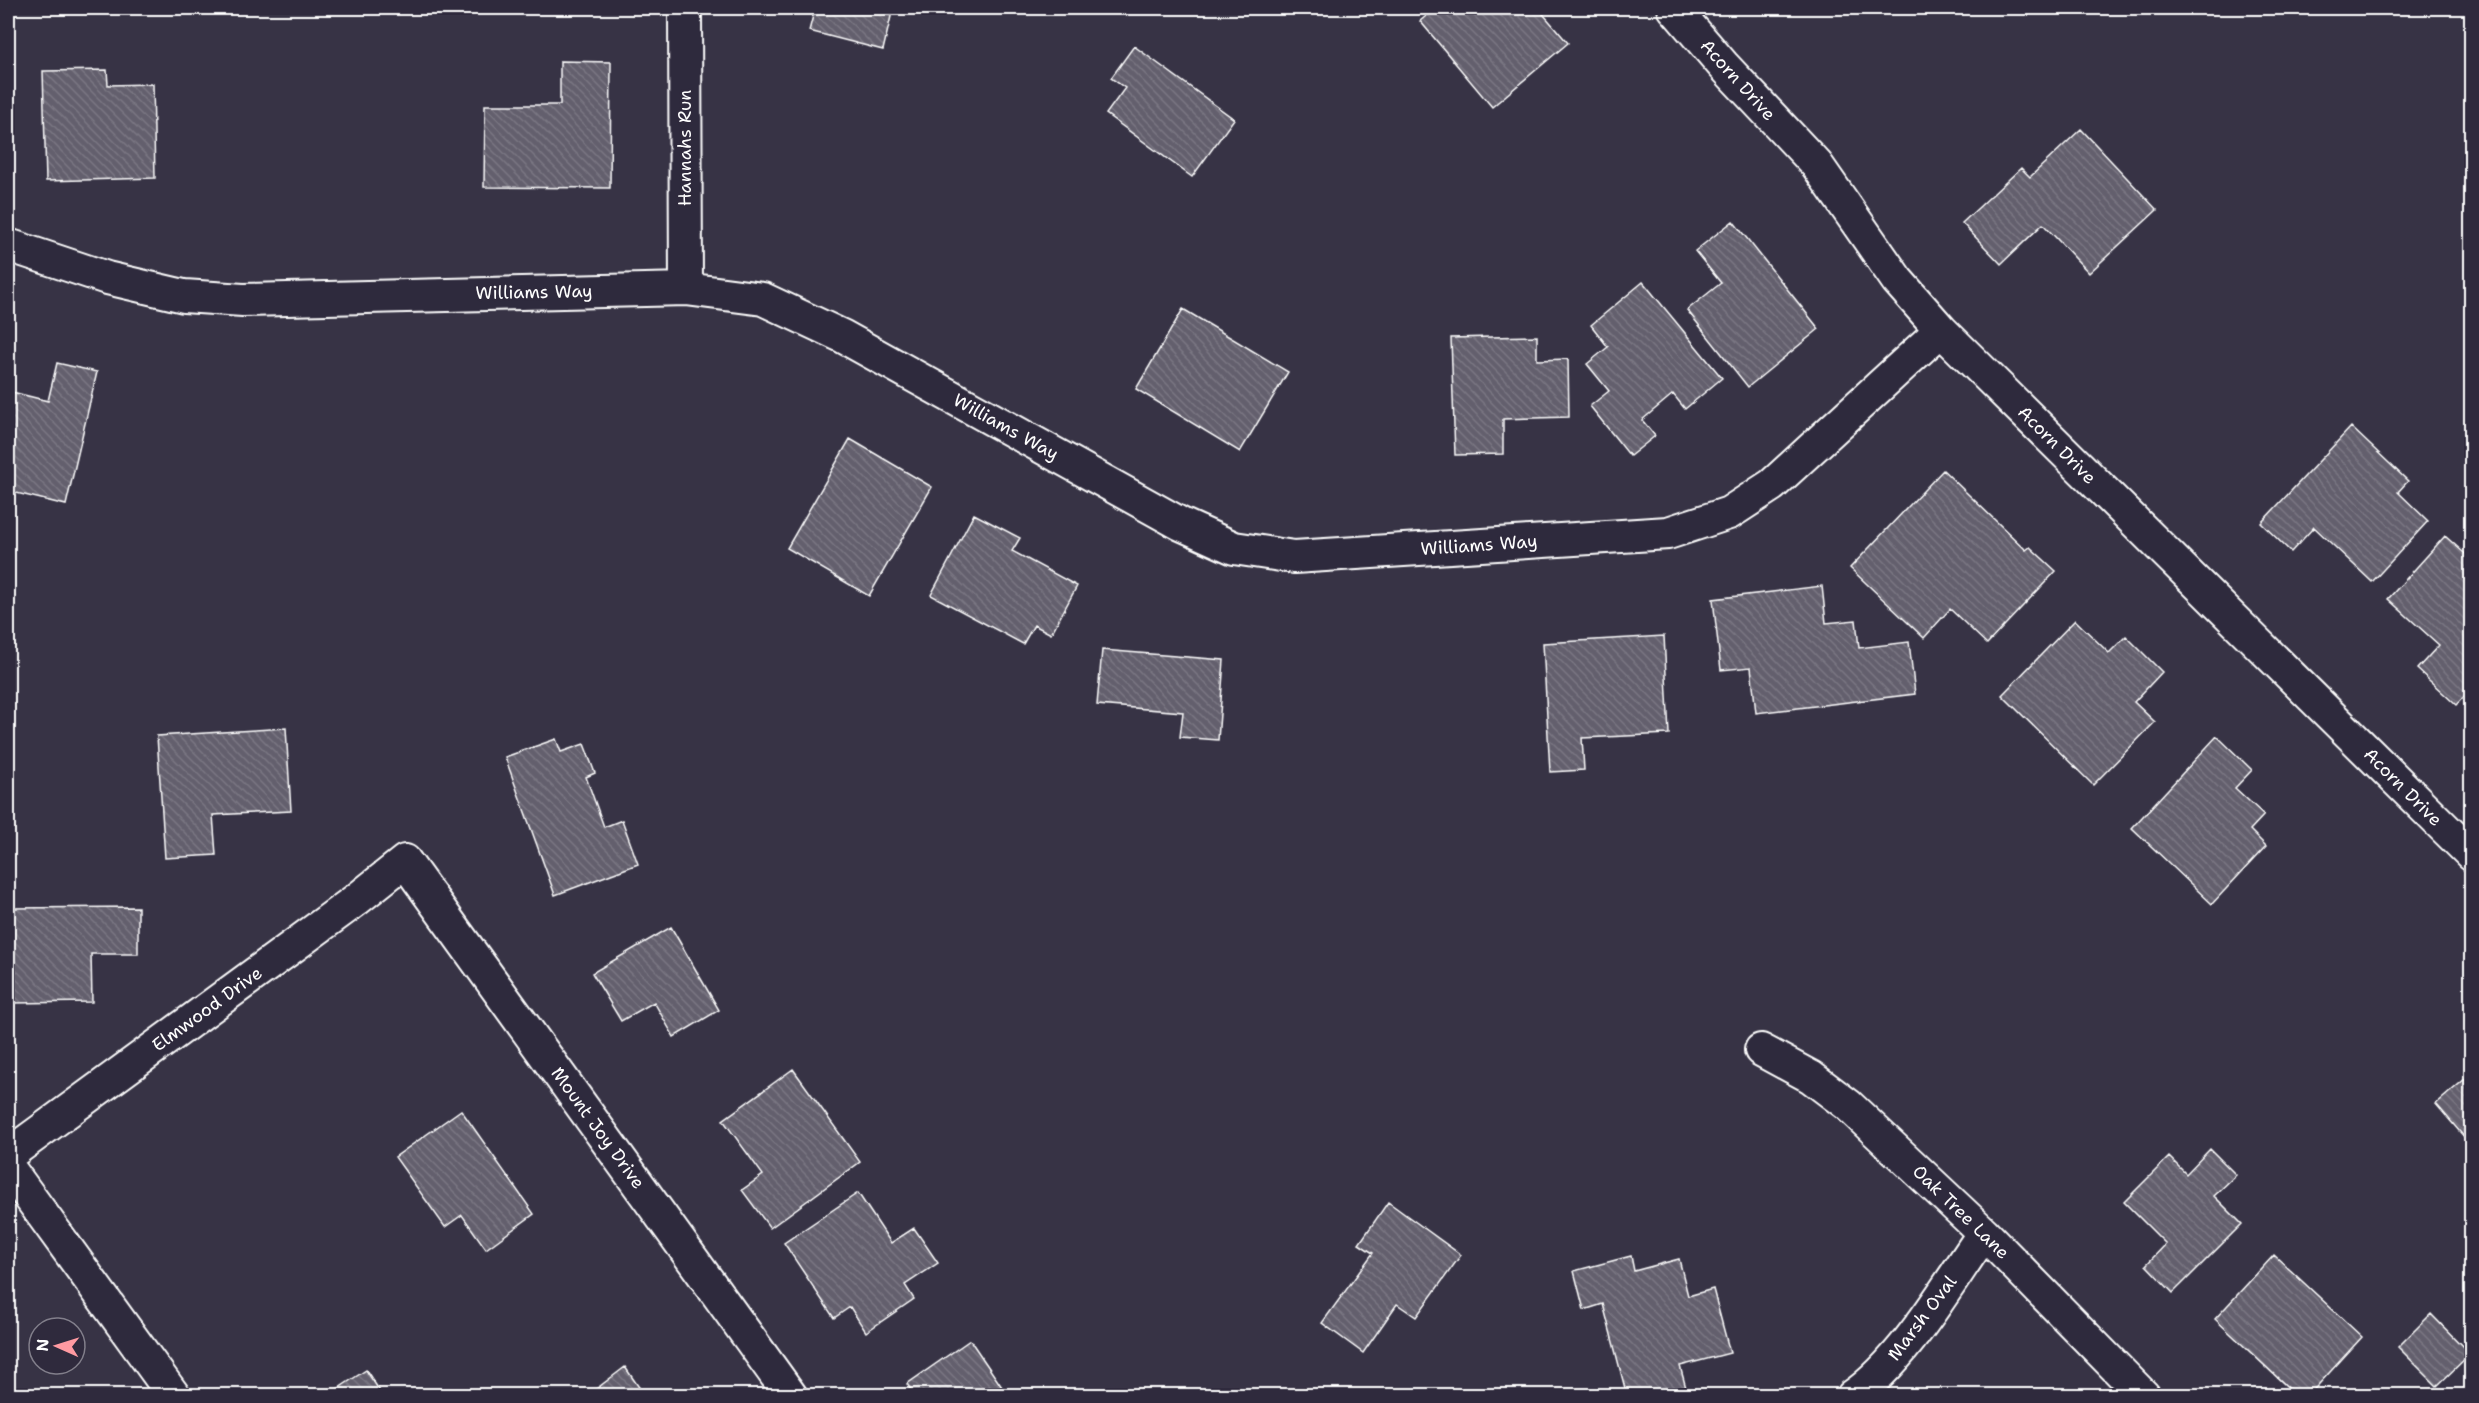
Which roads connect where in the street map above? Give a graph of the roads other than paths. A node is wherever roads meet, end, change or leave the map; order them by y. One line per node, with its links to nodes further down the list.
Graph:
1 (686, 8): 4 (street, Hannahs Run)
2 (1674, 8): 5 (street, Acorn Drive)
3 (8, 245): 4 (street, Williams Way)
4 (686, 289): 5 (street, Williams Way)
5 (1941, 330): 6 (street, Acorn Drive)
6 (2472, 855)
7 (405, 861): 9 (street, Elmwood Drive); 13 (street, Mount Joy Drive)
8 (1761, 1050): 11 (street, Oak Tree Lane)
9 (8, 1155)
10 (8, 1167): 12 (street)
11 (1984, 1233): 14 (street, Marsh Oval); 15 (street, Oak Tree Lane)
12 (174, 1395)
13 (791, 1395)
14 (1853, 1395)
15 (2144, 1395)

